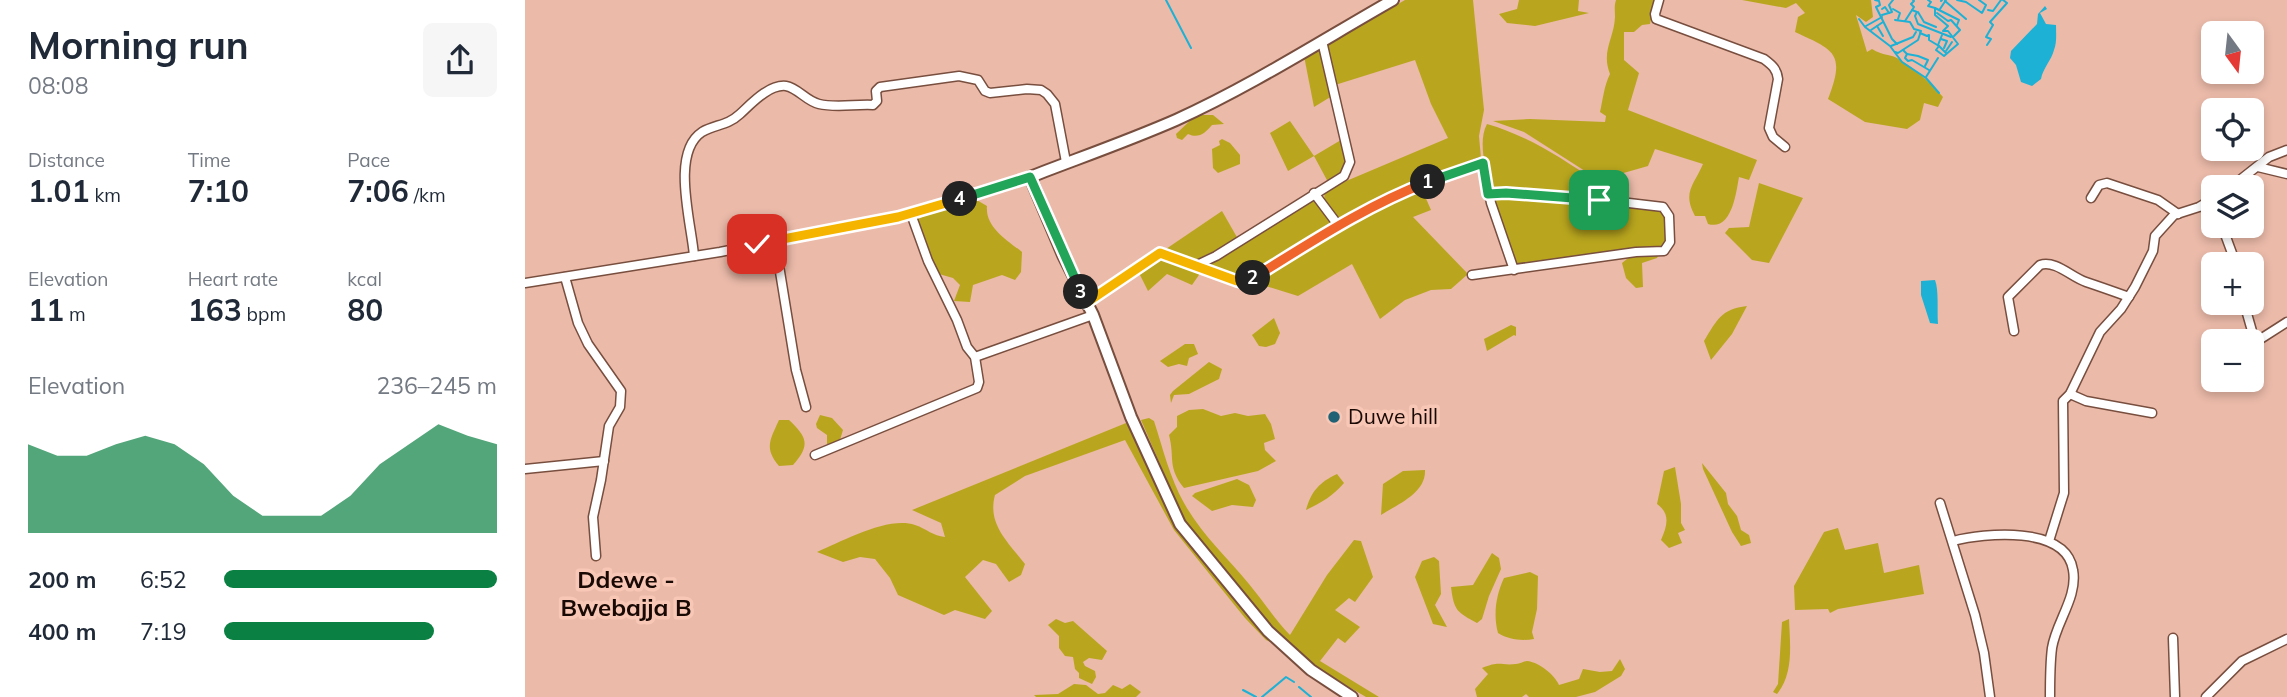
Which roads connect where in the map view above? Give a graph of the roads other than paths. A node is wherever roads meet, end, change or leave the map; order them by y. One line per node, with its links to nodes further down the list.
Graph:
1 (1393, 0): 3 (street)
2 (1659, 0): 4 (street)
3 (1322, 41): 6 (street); 11 (street)
4 (1785, 147)
5 (2287, 150): 7 (street)
6 (1066, 162): 10 (street); 19 (street)
7 (2258, 167): 8 (street); 9 (street)
8 (2287, 174)
9 (2247, 175)
10 (1030, 177): 15 (street); 26 (street)
11 (1314, 193): 17 (street); 20 (street)
12 (1488, 194): 17 (street); 21 (street); 21 (street)
13 (2091, 198): 16 (street)
14 (2201, 206): 16 (street)
15 (911, 214): 18 (street); 31 (street)
16 (2179, 214): 25 (street)
17 (1338, 225): 20 (street)
18 (775, 241): 19 (street); 33 (street)
19 (694, 256): 23 (street)
20 (1195, 266): 26 (street)
21 (1514, 270): 22 (street)
22 (1472, 275)
23 (565, 277): 24 (street); 36 (street)
24 (525, 284)
25 (2129, 297): 30 (street); 32 (street)
26 (1086, 303): 27 (street)
27 (1093, 315): 31 (street); 44 (street)
28 (2247, 315): 29 (street)
29 (2287, 323)
30 (2014, 331)
31 (975, 357): 35 (street)
32 (2070, 394): 34 (street); 40 (street)
33 (806, 407)
34 (2152, 413)
35 (815, 456)
36 (604, 461): 37 (street); 41 (street)
37 (525, 469)
38 (1940, 503): 39 (street)
39 (1953, 541): 40 (street); 45 (street)
40 (2049, 541): 46 (street)
41 (596, 556)
42 (2173, 638): 47 (street)
43 (2287, 639): 48 (street)
44 (1352, 697)
45 (1990, 697)
46 (2050, 697)
47 (2175, 697)
48 (2206, 697)

